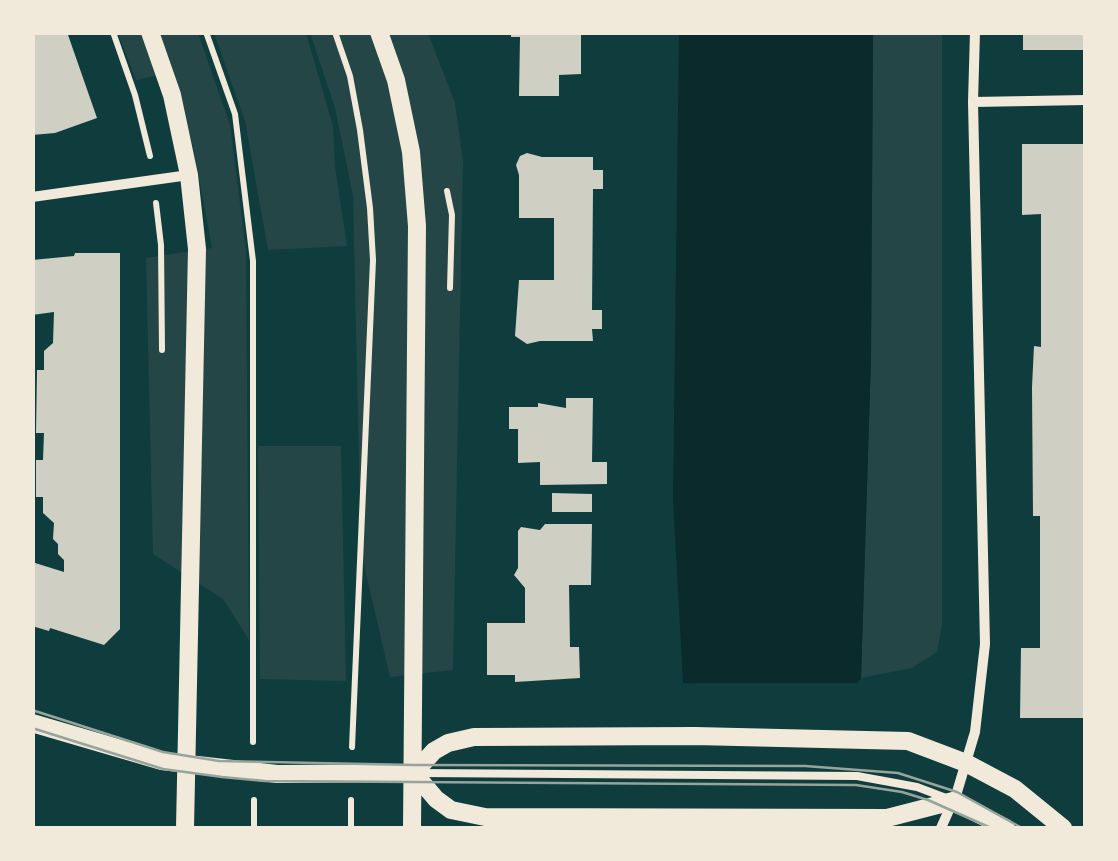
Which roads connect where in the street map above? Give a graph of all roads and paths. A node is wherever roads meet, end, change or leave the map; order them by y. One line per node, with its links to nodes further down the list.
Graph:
1 (113, 32): 10 (path)
2 (150, 32): 9 (street)
3 (206, 32): 16 (path)
4 (335, 32): 17 (path)
5 (379, 32): 18 (street)
6 (975, 32): 8 (street)
7 (1086, 100): 8 (street)
8 (973, 102): 14 (street)
9 (189, 175): 10 (street); 15 (street)
10 (154, 180): 11 (street); 12 (path)
11 (32, 197)
12 (162, 362)
13 (32, 722): 15 (street)
14 (966, 763): 18 (street); 19 (street); 26 (street)
15 (186, 764): 16 (street); 20 (street)
16 (254, 771): 17 (street); 21 (path)
17 (351, 773): 18 (street); 22 (path)
18 (414, 773): 19 (lane); 19 (street); 23 (street)
19 (953, 801): 24 (street); 25 (street)
20 (184, 828)
21 (254, 828)
22 (351, 828)
23 (412, 828)
24 (941, 828)
25 (1006, 828)
26 (1063, 828)

